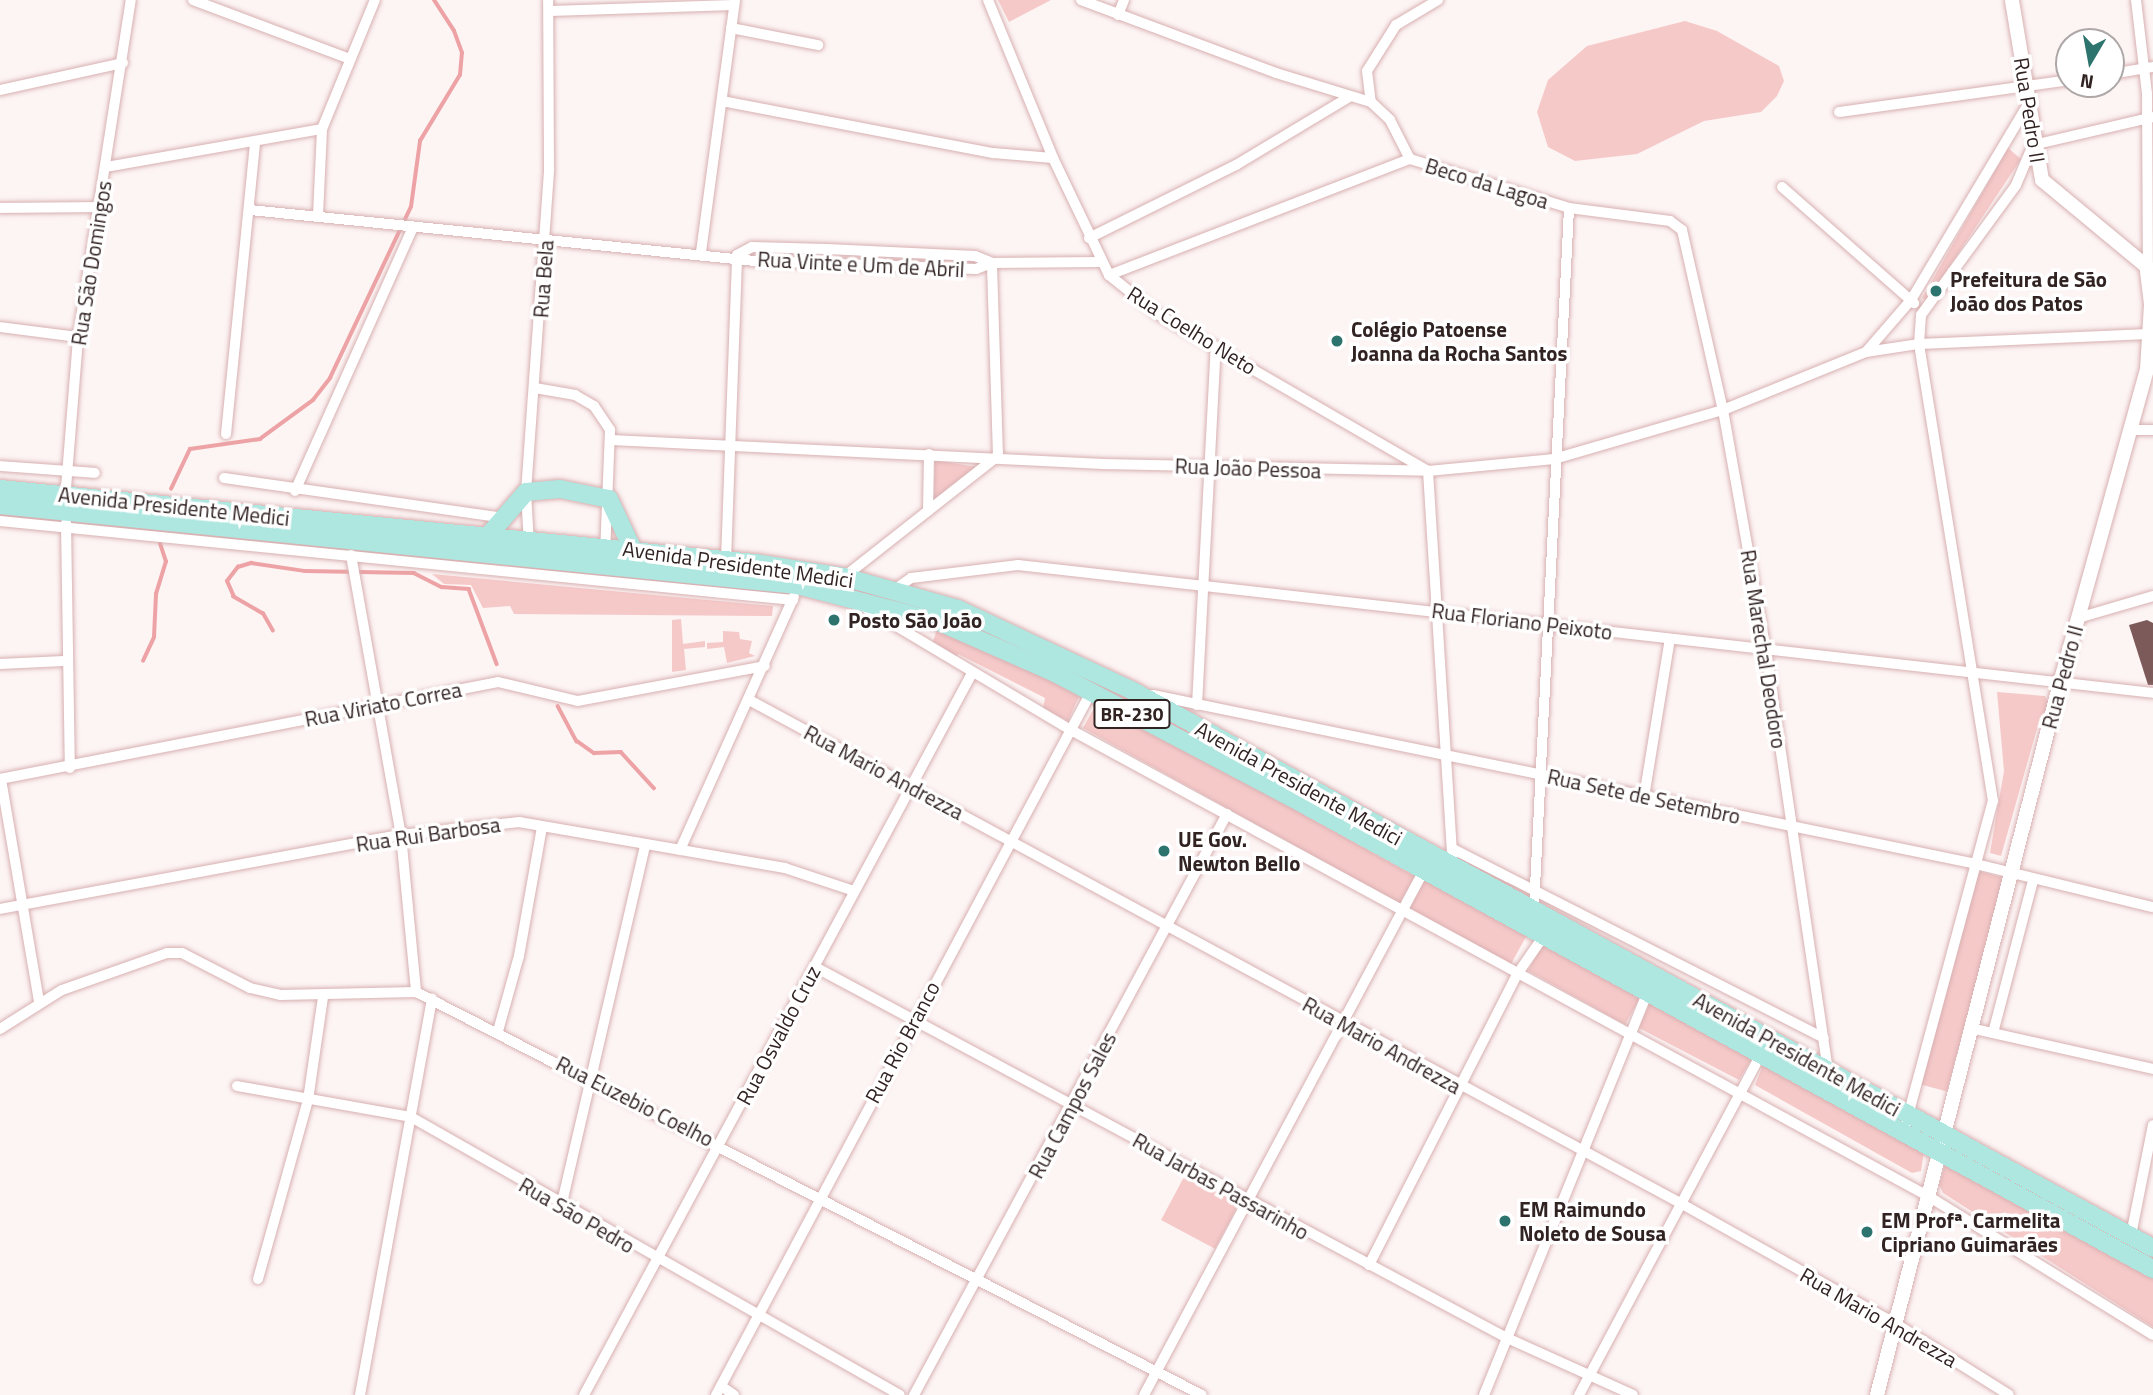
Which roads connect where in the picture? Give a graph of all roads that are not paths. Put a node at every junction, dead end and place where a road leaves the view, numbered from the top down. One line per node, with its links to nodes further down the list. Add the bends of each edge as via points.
1 (131, 0): 17 (street, Rua São Domingos)
2 (193, 0): 16 (street)
3 (375, 0): 16 (street)
4 (988, 0): 32 (street, Rua Coelho Neto)
5 (1081, 0): 13 (street)
6 (1124, 0): 13 (street)
7 (1438, 0): 25 (street, via 1396,25 1381,43 1367,71)
8 (2012, 0): 21 (street, Rua Pedro II)
9 (2136, 0): 18 (street)
10 (735, 2): 11 (street); 14 (street)
11 (608, 4): 12 (street)
12 (549, 5): 45 (street, Rua Bela)
13 (1118, 15): 23 (street)
14 (731, 28): 15 (street); 24 (street)
15 (818, 45)
16 (350, 59): 29 (street)
17 (123, 63): 22 (street); 34 (street, Rua São Domingos)
18 (2149, 68): 19 (street); 28 (street)
19 (2125, 72)
20 (2055, 82): 21 (street)
21 (2026, 87): 26 (street, Rua Pedro II); 27 (street)
22 (0, 90)
23 (1349, 97): 25 (street); 43 (street, via 1236,165)
24 (722, 101): 32 (street, via 993,153); 46 (street)
25 (1371, 102): 33 (street, Beco da Lagoa, via 1390,120)
26 (2029, 103): 31 (street, Rua Pedro II); 52 (street, Rua João Pessoa)
27 (1839, 112)
28 (2150, 117): 31 (street); 44 (street)
29 (322, 130): 30 (street); 40 (street)
30 (255, 142): 34 (street); 39 (street)
31 (2033, 145): 50 (street, Rua Pedro II, via 2042,180 2051,192); 53 (street, via 2016,185)
32 (1053, 158): 43 (street, Rua Coelho Neto)
33 (1410, 159): 38 (street, Beco da Lagoa); 51 (street)
34 (106, 167): 36 (street, Rua São Domingos)
35 (1782, 187): 52 (street)
36 (99, 207): 37 (street); 56 (street, Rua São Domingos)
37 (0, 208)
38 (1569, 208): 42 (street, Beco da Lagoa, via 1670,221); 69 (street)
39 (250, 210): 40 (street, Rua Vinte e Um de Abril); 64 (street)
40 (318, 215): 41 (street, Rua Vinte e Um de Abril)
41 (410, 229): 45 (street, Rua Vinte e Um de Abril); 77 (street)
42 (1682, 230): 61 (street, Rua Marechal Deodoro)
43 (1089, 239): 48 (street, Rua Coelho Neto)
44 (2149, 242): 50 (street)
45 (546, 243): 46 (street, Rua Vinte e Um de Abril); 60 (street, Rua Bela)
46 (701, 251): 47 (street, Rua Vinte e Um de Abril)
47 (737, 255): 49 (street, Rua Vinte e Um de Abril, via 752,247 828,249 975,256); 66 (street)
48 (1100, 262): 49 (street, Rua Vinte e Um de Abril); 51 (street, Rua Coelho Neto)
49 (992, 263): 68 (street)
50 (2149, 272): 55 (street, Rua Pedro II)
51 (1110, 275): 58 (street, Rua Coelho Neto, via 1159,315)
52 (1912, 300): 53 (street); 59 (street, Rua João Pessoa)
53 (1921, 315): 57 (street)
54 (0, 327): 56 (street)
55 (2149, 334): 57 (street, Rua João Pessoa); 62 (street, Rua Pedro II)
56 (78, 337): 73 (street, Rua São Domingos)
57 (1919, 344): 59 (street, Rua João Pessoa); 108 (street)
58 (1216, 347): 71 (street); 72 (street, Rua Coelho Neto)
59 (1866, 352): 61 (street, Rua João Pessoa)
60 (535, 388): 65 (street, via 575,395 594,406); 78 (street, Rua Bela)
61 (1723, 410): 69 (street, Rua João Pessoa); 102 (street, Rua Marechal Deodoro)
62 (2134, 430): 63 (street); 99 (street, Rua Pedro II)
63 (2153, 430)
64 (226, 434)
65 (611, 440): 66 (street, Rua João Pessoa); 79 (street)
66 (731, 446): 67 (street, Rua João Pessoa); 90 (street)
67 (929, 454): 68 (street, Rua João Pessoa); 82 (street)
68 (998, 456): 71 (street, Rua João Pessoa); 82 (street)
69 (1554, 459): 72 (street, Rua João Pessoa); 100 (street)
70 (0, 466): 73 (street)
71 (1206, 466): 72 (street, Rua João Pessoa); 93 (street)
72 (1428, 471): 98 (street)
73 (63, 472): 74 (street); 81 (street, Rua São Domingos)
74 (95, 473)
75 (224, 478): 77 (street, Avenida Presidente Medici)
76 (0, 489): 81 (main road, Avenida Presidente Medici / BR-230)
77 (295, 491): 83 (street, Avenida Presidente Medici)
78 (526, 492): 79 (main road, via 560,489); 83 (main road); 87 (street, Rua Bela)
79 (608, 499): 86 (street); 88 (main road)
80 (0, 505): 81 (main road, Avenida Presidente Medici / BR-230)
81 (66, 511): 84 (street); 85 (main road, Avenida Presidente Medici / BR-230); 87 (main road, Avenida Presidente Medici / BR-230); 89 (street); 104 (street, Rua São Domingos)
82 (928, 511): 92 (street)
83 (507, 518): 85 (main road)
84 (0, 522)
85 (488, 536): 87 (main road, Avenida Presidente Medici / BR-230)
86 (606, 547): 87 (main road, Avenida Presidente Medici / BR-230); 88 (main road, Avenida Presidente Medici / BR-230); 91 (street)
87 (529, 548): 91 (main road, Avenida Presidente Medici / BR-230)
88 (633, 550): 90 (main road, Avenida Presidente Medici / BR-230)
89 (351, 555): 94 (street); 115 (street)
90 (726, 560): 94 (main road, Avenida Presidente Medici / BR-230)
91 (605, 565): 94 (main road, Avenida Presidente Medici / BR-230)
92 (844, 576): 94 (main road, Avenida Presidente Medici / BR-230); 95 (main road); 97 (main road, Avenida Presidente Medici / BR-230)
93 (1203, 584): 97 (street, Rua Floriano Peixoto, via 1018,565 911,578); 98 (street, Rua Floriano Peixoto); 116 (street)
94 (796, 585): 95 (main road, Avenida Presidente Medici / BR-230); 106 (street)
95 (848, 595): 97 (main road, Avenida Presidente Medici / BR-230); 109 (street, Avenida Presidente Medici)
96 (2153, 596): 99 (street)
97 (891, 597): 103 (main road, Avenida Presidente Medici / BR-230, via 958,609); 107 (main road, Avenida Presidente Medici / BR-230)
98 (1440, 612): 100 (street, Rua Floriano Peixoto); 118 (street)
99 (2078, 618): 110 (street, Rua Pedro II)
100 (1550, 624): 101 (street, Rua Floriano Peixoto); 120 (street)
101 (1670, 639): 102 (street, Rua Floriano Peixoto); 123 (street)
102 (1766, 652): 108 (street, Rua Floriano Peixoto); 126 (street, Rua Marechal Deodoro)
103 (1063, 654): 107 (main road); 112 (main road, Avenida Presidente Medici / BR-230)
104 (64, 661): 105 (street); 119 (street, Rua São Domingos)
105 (0, 664)
106 (765, 666): 114 (street); 115 (street, Rua Viriato Correa, via 578,701 498,682)
107 (1053, 672): 111 (main road, Avenida Presidente Medici / BR-230)
108 (1974, 673): 110 (street, Rua Floriano Peixoto); 132 (street, via 1993,800)
109 (971, 675): 117 (street, Avenida Presidente Medici); 122 (street, Rua Osvaldo Cruz)
110 (2060, 683): 113 (street, Rua Floriano Peixoto); 134 (street, Rua Pedro II)
111 (1091, 691): 117 (street, Rua Rio Branco); 133 (main road, Avenida Presidente Medici / BR-230)
112 (1133, 691): 116 (street, Rua Sete de Setembro); 131 (main road, Avenida Presidente Medici / BR-230)
113 (2153, 693)
114 (751, 701): 122 (street, Rua Mario Andrezza); 130 (street)
115 (379, 704): 119 (street, Rua Viriato Correa); 127 (street)
116 (1197, 705): 118 (street, Rua Sete de Setembro)
117 (1071, 730): 124 (street, Avenida Presidente Medici); 128 (street, Rua Rio Branco)
118 (1450, 757): 120 (street, Rua Sete de Setembro); 131 (street)
119 (70, 768): 121 (street, Rua Viriato Correa)
120 (1540, 774): 123 (street, Rua Sete de Setembro); 137 (street)
121 (0, 779): 138 (street)
122 (912, 786): 128 (street, Rua Mario Andrezza); 136 (street, Rua Osvaldo Cruz)
123 (1644, 797): 126 (street, Rua Sete de Setembro)
124 (1227, 814): 141 (street, Avenida Presidente Medici); 142 (street, Rua Campos Sales)
125 (542, 827): 127 (street, Rua Rui Barbosa, via 519,822); 129 (street, Rua Rui Barbosa); 157 (street, via 519,956)
126 (1792, 828): 132 (street, Rua Sete de Setembro); 160 (street, Rua Marechal Deodoro)
127 (401, 835): 138 (street, Rua Rui Barbosa); 148 (street)
128 (1011, 842): 142 (street, Rua Mario Andrezza); 153 (street, Rua Rio Branco)
129 (645, 845): 130 (street, Rua Rui Barbosa); 164 (street)
130 (680, 850): 136 (street, Rua Rui Barbosa, via 785,868)
131 (1453, 857): 137 (main road, Avenida Presidente Medici / BR-230)
132 (1976, 864): 134 (street, Rua Sete de Setembro); 170 (street)
133 (1423, 872): 141 (street); 144 (main road, Avenida Presidente Medici / BR-230)
134 (2011, 873): 135 (street, Rua Sete de Setembro); 155 (street, Rua Pedro II)
135 (2033, 880): 139 (street, Rua Sete de Setembro); 158 (street)
136 (854, 891): 146 (street, Rua Osvaldo Cruz)
137 (1534, 898): 143 (main road, Avenida Presidente Medici / BR-230); 160 (street)
138 (23, 905): 140 (street, Rua Rui Barbosa); 152 (street)
139 (2153, 907)
140 (0, 909)
141 (1402, 912): 147 (street, Avenida Presidente Medici); 154 (street)
142 (1167, 926): 154 (street, Rua Mario Andrezza); 169 (street, Rua Campos Sales)
143 (1584, 936): 145 (main road); 163 (main road, Avenida Presidente Medici / BR-230)
144 (1543, 937): 145 (main road, Avenida Presidente Medici / BR-230); 147 (street)
145 (1574, 953): 149 (main road, Avenida Presidente Medici / BR-230)
146 (815, 967): 153 (street, Rua Jarbas Passarinho); 175 (street, Rua Osvaldo Cruz)
147 (1518, 973): 159 (street, Avenida Presidente Medici); 166 (street)
148 (416, 992): 150 (street, Rua Euzebio Coelho); 151 (street, Rua Euzebio Coelho)
149 (1647, 993): 159 (street); 161 (main road, Avenida Presidente Medici / BR-230)
150 (323, 997): 152 (street, Rua Euzebio Coelho, via 250,988 182,953 167,953); 168 (street)
151 (432, 998): 157 (street, Rua Euzebio Coelho); 171 (street)
152 (39, 1001): 156 (street, Rua Euzebio Coelho)
153 (913, 1021): 169 (street, Rua Jarbas Passarinho); 179 (street, Rua Rio Branco)
154 (1341, 1023): 166 (street, Rua Mario Andrezza); 180 (street)
155 (1970, 1028): 158 (street); 174 (street, Rua Pedro II)
156 (0, 1029)
157 (498, 1031): 164 (street, Rua Euzebio Coelho)
158 (1993, 1033): 162 (street)
159 (1631, 1034): 167 (street, Avenida Presidente Medici); 176 (street)
160 (1824, 1038): 163 (street, Rua Marechal Deodoro)
161 (1760, 1056): 167 (street); 173 (main road, Avenida Presidente Medici / BR-230)
162 (2153, 1069)
163 (1828, 1071): 170 (main road, Avenida Presidente Medici / BR-230)
164 (590, 1080): 175 (street, Rua Euzebio Coelho); 182 (street)
165 (237, 1086): 168 (street, Rua São Pedro)
166 (1458, 1087): 176 (street, Rua Mario Andrezza); 186 (street)
167 (1742, 1092): 178 (street, Avenida Presidente Medici); 181 (street)
168 (308, 1100): 171 (street, Rua São Pedro); 188 (street)
169 (1072, 1104): 180 (street, Rua Jarbas Passarinho); 189 (street, Rua Campos Sales)
170 (1907, 1115): 173 (street); 174 (main road, Avenida Presidente Medici / BR-230)
171 (411, 1117): 182 (street, Rua São Pedro); 197 (street)
172 (2153, 1125): 183 (street)
173 (1903, 1134): 177 (main road, Avenida Presidente Medici / BR-230)
174 (1943, 1136): 177 (street, Rua Pedro II); 183 (main road, Avenida Presidente Medici / BR-230)
175 (720, 1144): 179 (street, Rua Euzebio Coelho); 185 (street, Rua Osvaldo Cruz)
176 (1580, 1153): 181 (street, Rua Mario Andrezza); 193 (street)
177 (1938, 1154): 178 (street, Rua Pedro II); 187 (main road, Avenida Presidente Medici / BR-230)
178 (1928, 1196): 191 (street, Rua Pedro II); 192 (street, Avenida Presidente Medici)
179 (819, 1199): 189 (street, Rua Euzebio Coelho); 190 (street, Rua Rio Branco)
180 (1245, 1200): 186 (street, Rua Jarbas Passarinho); 194 (street)
181 (1682, 1204): 191 (street, Rua Mario Andrezza); 195 (street)
182 (561, 1207): 185 (street, Rua São Pedro)
183 (2132, 1236): 184 (main road, Avenida Presidente Medici / BR-230)
184 (2153, 1248)
185 (658, 1261): 190 (street, Rua São Pedro); 198 (street, Rua Osvaldo Cruz)
186 (1368, 1265): 193 (street, Rua Jarbas Passarinho)
187 (2153, 1269)
188 (258, 1279)
189 (978, 1281): 194 (street, Rua Euzebio Coelho); 201 (street, Rua Campos Sales)
190 (759, 1314): 196 (street, Rua Rio Branco); 200 (street, Rua São Pedro)
191 (1896, 1324): 207 (street, Rua Pedro II); 208 (street, Rua Mario Andrezza)
192 (2153, 1335)
193 (1507, 1338): 195 (street, Rua Jarbas Passarinho); 204 (street)
194 (1156, 1372): 202 (street); 203 (street, Rua Euzebio Coelho)
195 (1588, 1376): 205 (street); 206 (street, Rua Jarbas Passarinho)
196 (719, 1390): 199 (street)
197 (360, 1395)
198 (584, 1395)
199 (734, 1395)
200 (900, 1395)
201 (914, 1395)
202 (1144, 1395)
203 (1202, 1395)
204 (1484, 1395)
205 (1579, 1395)
206 (1633, 1395)
207 (1877, 1395)
208 (2009, 1395)

